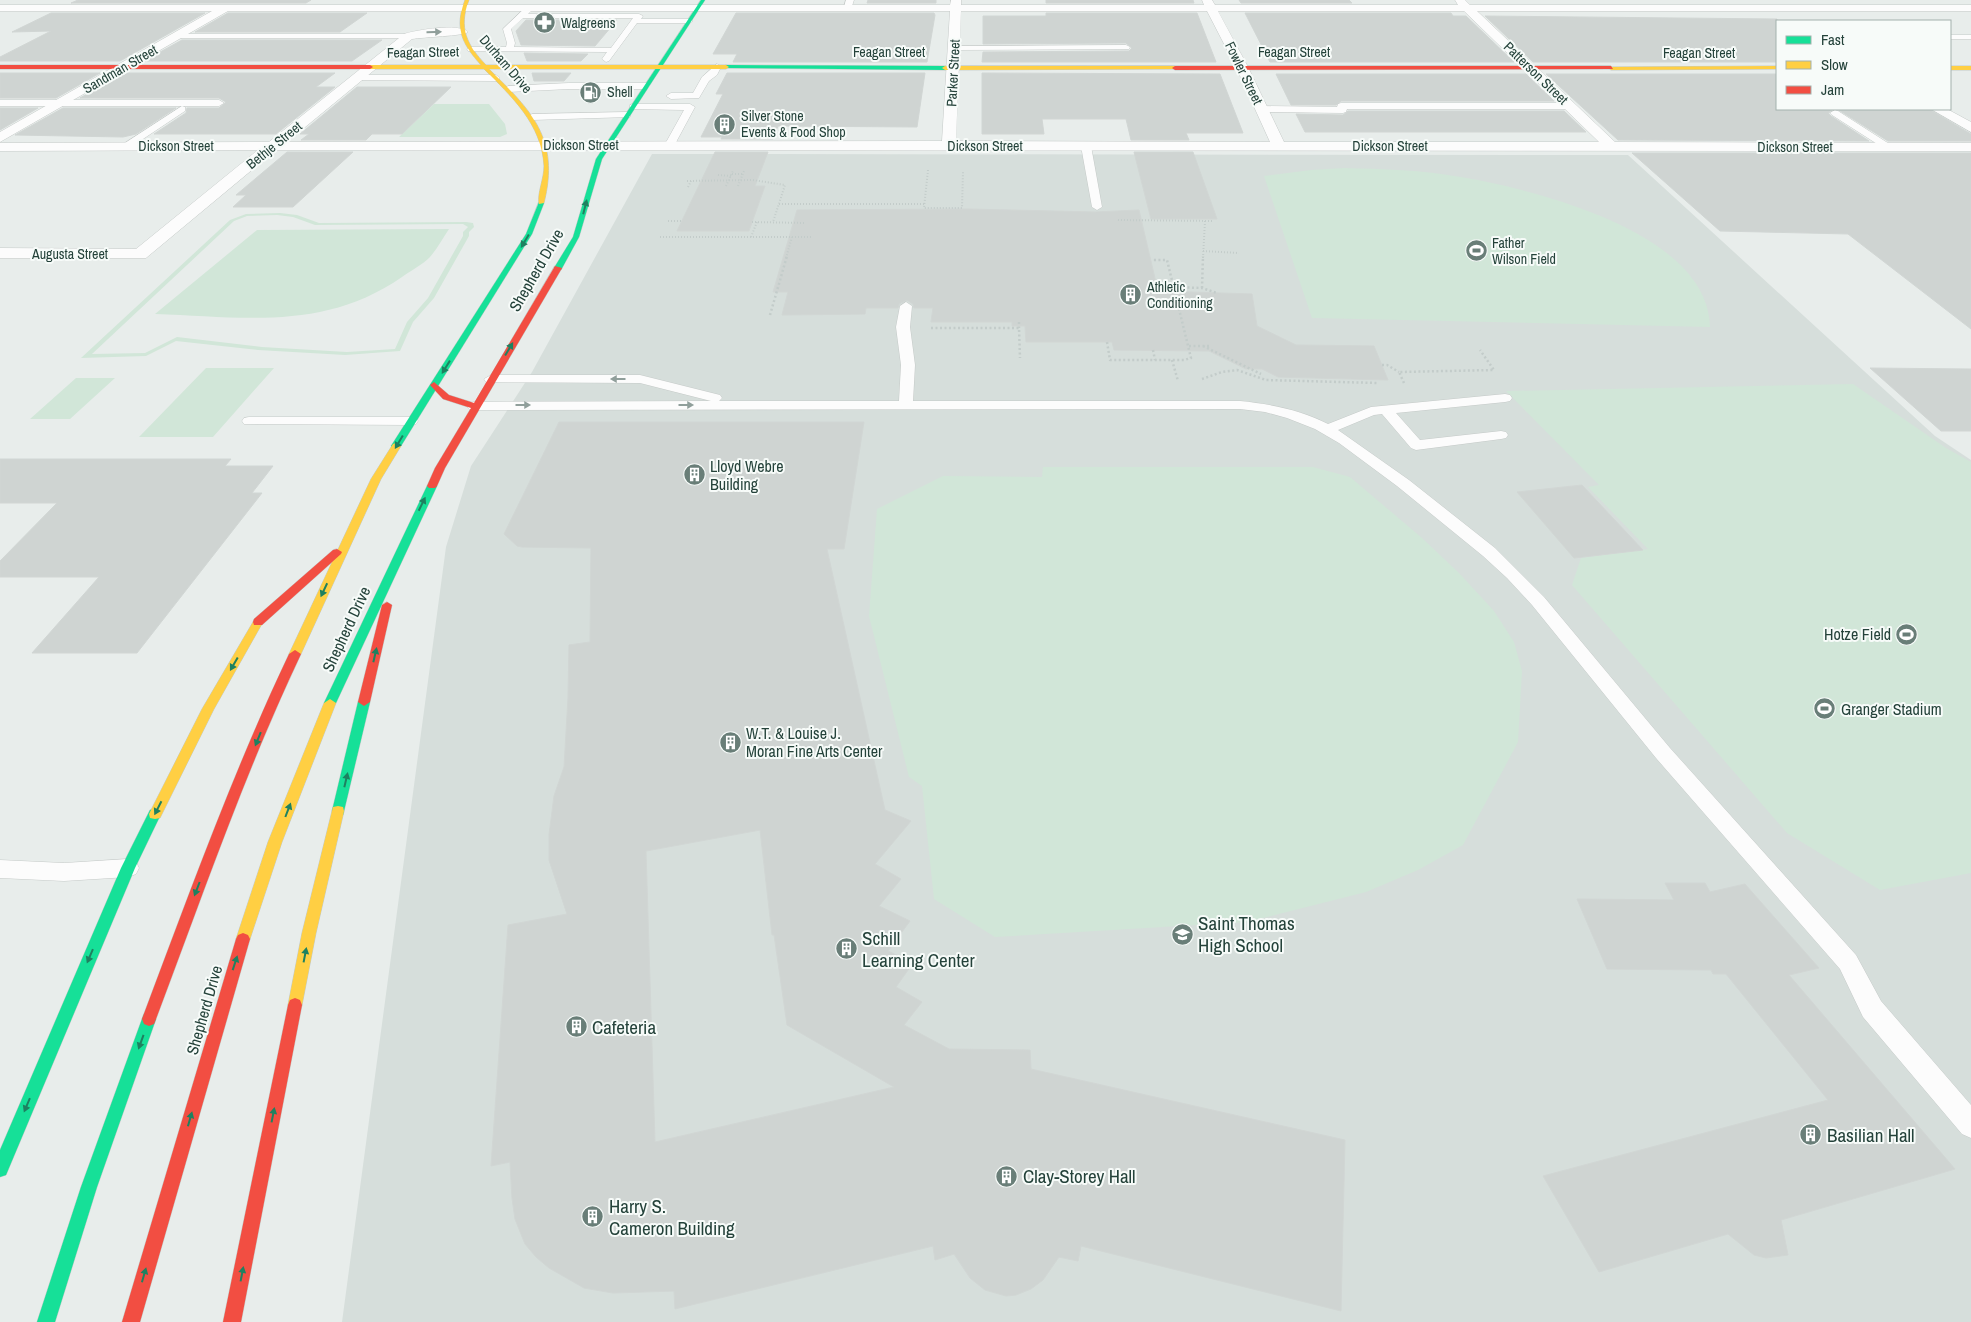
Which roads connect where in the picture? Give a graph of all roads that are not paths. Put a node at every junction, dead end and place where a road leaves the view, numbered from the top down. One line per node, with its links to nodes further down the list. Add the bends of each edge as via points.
1 (24, 0): 15 (street)
2 (240, 0): 12 (street, Sandman Street)
3 (1749, 0): 13 (street)
4 (956, 3): 7 (street); 8 (street); 26 (street, Parker Street)
5 (465, 4): 10 (street); 11 (street); 20 (main road, Durham Drive)
6 (700, 4): 7 (street); 11 (street); 19 (main road, Shepherd Drive)
7 (849, 4)
8 (1208, 4): 9 (street); 37 (street, Fowler Street)
9 (1463, 4): 13 (street); 39 (street, Patterson Street)
10 (439, 7): 12 (street); 22 (street, Bethje Street, via 407,33)
11 (531, 7): 16 (lane)
12 (227, 8): 15 (street); 21 (street, Sandman Street)
13 (1763, 8): 14 (street); 18 (street)
14 (1971, 8)
15 (2, 9)
16 (522, 16): 17 (lane); 28 (lane, via 507,29 511,43)
17 (637, 19): 19 (lane); 29 (lane)
18 (1784, 20)
19 (689, 21): 32 (main road, Shepherd Drive)
20 (462, 32): 22 (street, one-way to 20); 27 (main road, Durham Drive)
21 (178, 36): 22 (lane); 34 (street, Sandman Street)
22 (408, 36): 38 (street, Bethje Street)
23 (1951, 36): 24 (lane)
24 (1971, 37)
25 (1126, 47): 26 (lane)
26 (954, 48): 36 (street, Parker Street)
27 (470, 49): 28 (lane); 30 (main road, Durham Drive)
28 (509, 49): 29 (lane)
29 (612, 50): 31 (lane)
30 (484, 66): 31 (main road, Feagan Street); 38 (main road, Feagan Street); 44 (main road, Durham Drive)
31 (600, 66): 32 (main road, Feagan Street)
32 (660, 66): 35 (main road, Feagan Street); 46 (main road, Shepherd Drive)
33 (0, 67): 34 (main road, Feagan Street)
34 (123, 67): 38 (main road, Feagan Street); 49 (street, Sandman Street)
35 (717, 67): 36 (main road, Feagan Street); 46 (lane, via 705,79 696,96 660,96)
36 (953, 67): 37 (main road, Feagan Street); 64 (street, Parker Street)
37 (1242, 67): 39 (main road, Feagan Street); 53 (street, Fowler Street)
38 (370, 68): 43 (street, Bethje Street)
39 (1531, 68): 40 (main road, Feagan Street); 51 (street, Patterson Street)
40 (1776, 68)
41 (1951, 68): 42 (main road)
42 (1971, 68)
43 (358, 78): 44 (lane); 62 (street, Bethje Street)
44 (496, 78): 45 (main road, Durham Drive)
45 (508, 89): 47 (lane); 57 (main road, Durham Drive)
46 (643, 91): 47 (lane, via 618,90); 55 (main road, Shepherd Drive)
47 (569, 100): 55 (lane, via 601,111); 57 (lane)
48 (0, 103): 49 (lane)
49 (61, 103): 50 (lane); 59 (street, Sandman Street)
50 (219, 103)
51 (1569, 106): 53 (lane, via 1341,106 1343,110); 69 (street, Patterson Street)
52 (182, 109): 68 (lane)
53 (1262, 110): 66 (street, Fowler Street)
54 (1940, 110): 58 (street)
55 (630, 111): 61 (main road, Shepherd Drive); 63 (lane, via 690,107)
56 (1835, 113): 70 (lane)
57 (532, 117): 60 (main road, Durham Drive)
58 (1971, 128)
59 (0, 138)
60 (543, 145): 61 (street, Dickson Street); 62 (street, Dickson Street); 79 (main road, Shepherd Drive, one-way to 79, via 548,161 544,194 529,234)
61 (607, 145): 63 (street, Dickson Street); 76 (main road, Shepherd Drive, one-way to 61, via 576,236 593,174)
62 (272, 146): 68 (street, Dickson Street); 74 (street, Bethje Street)
63 (669, 146): 64 (street, Dickson Street)
64 (949, 146): 65 (street, Dickson Street)
65 (1086, 146): 66 (street, Dickson Street); 72 (lane)
66 (1279, 146): 69 (street, Dickson Street)
67 (0, 147): 68 (street, Dickson Street)
68 (124, 147)
69 (1612, 147): 70 (street, Dickson Street)
70 (1889, 147): 71 (street, Dickson Street)
71 (1971, 147)
72 (1097, 207)
73 (0, 253): 74 (street, Augusta Street)
74 (140, 254)
75 (906, 306): 83 (lane, via 903,328 908,365)
76 (491, 378): 77 (lane); 84 (main road, Shepherd Drive)
77 (572, 378): 78 (lane, one-way to 77); 85 (lane)
78 (640, 379): 81 (lane, via 645,386); 82 (lane)
79 (434, 386): 84 (main road, via 446,397); 88 (main road, Shepherd Drive)
80 (1505, 398): 86 (lane)
81 (636, 405): 82 (lane, one-way to 82); 85 (lane)
82 (740, 405): 83 (lane)
83 (906, 405): 89 (lane, via 1240,405 1279,411)
84 (474, 406): 85 (lane, one-way to 85); 92 (main road, Shepherd Drive, one-way to 84)
85 (559, 406)
86 (1386, 410): 89 (lane, via 1371,411); 90 (lane, via 1416,445)
87 (249, 421): 88 (lane)
88 (411, 421): 91 (main road, Shepherd Drive, one-way to 91, via 376,479)
89 (1327, 430): 95 (lane, via 1403,483 1513,574 1662,753 1848,962 1872,1009)
90 (1501, 435)
91 (344, 546): 93 (main road, one-way to 93, via 258,622 208,709); 97 (main road, Shepherd Drive, one-way to 97, via 276,694 199,884 92,1178)
92 (401, 548): 98 (main road, Shepherd Drive, one-way to 92, via 233,970 275,842 335,691); 99 (main road, one-way to 92, via 309,933)
93 (128, 868): 94 (lane, via 81,873); 96 (main road, one-way to 96)
94 (0, 869)
95 (1971, 1125)
96 (0, 1169)
97 (46, 1322)
98 (131, 1322)
99 (232, 1322)

